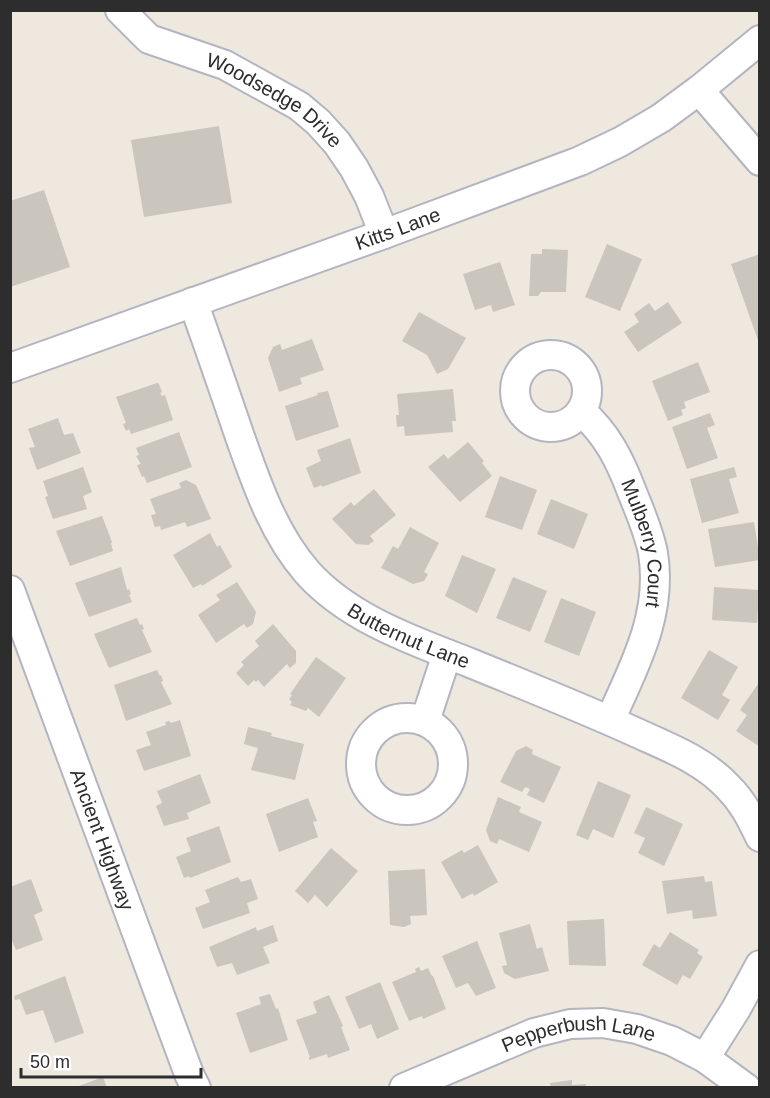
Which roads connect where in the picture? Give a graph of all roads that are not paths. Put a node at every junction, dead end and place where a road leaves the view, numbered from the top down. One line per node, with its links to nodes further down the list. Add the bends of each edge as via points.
1 (120, 10): 5 (street, Woodsedge Drive, via 149,39 225,65 298,106 318,122 354,168)
2 (759, 40): 3 (street, Kitts Lane)
3 (699, 90): 4 (street); 5 (street, Kitts Lane, via 620,142 529,181)
4 (759, 162)
5 (384, 234): 6 (street, Kitts Lane)
6 (193, 302): 7 (street, Kitts Lane); 10 (street, Butternut Lane, via 251,466 286,545 332,597 367,618)
7 (10, 368)
8 (581, 411): 11 (street, Mulberry Court, via 608,440 620,460 653,554 654,603 649,626)
9 (10, 590): 16 (street, Ancient Highway)
10 (447, 654): 11 (street, Butternut Lane); 12 (street)
11 (610, 720): 13 (street, Butternut Lane, via 706,768 747,809)
12 (425, 721)
13 (759, 837)
14 (759, 965): 15 (street)
15 (705, 1058): 17 (street, Pepperbush Lane, via 637,1029 603,1023 570,1024 534,1033); 18 (street, Pepperbush Lane)
16 (196, 1088)
17 (404, 1088)
18 (746, 1088)

